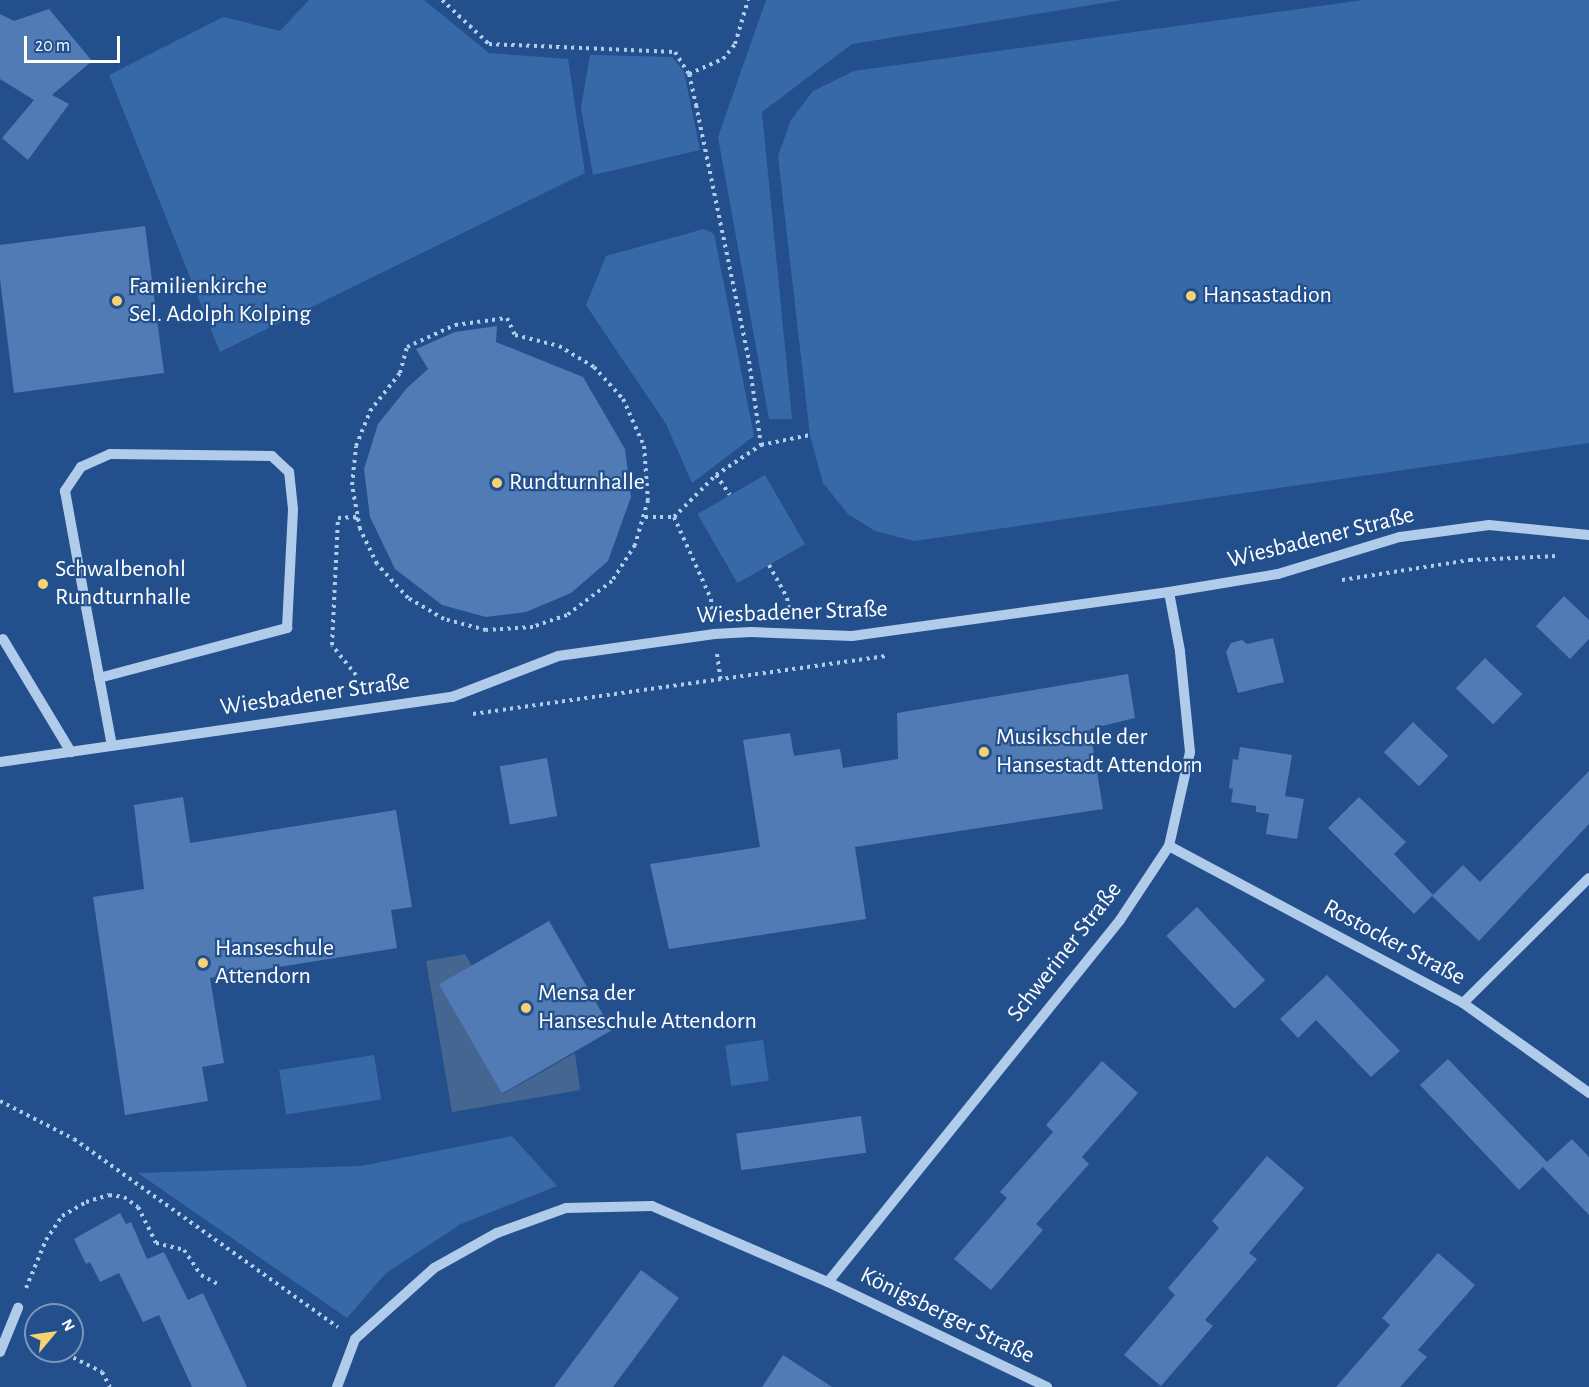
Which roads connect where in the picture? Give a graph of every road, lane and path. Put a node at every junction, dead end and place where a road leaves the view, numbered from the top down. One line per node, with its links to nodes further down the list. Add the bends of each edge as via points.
1 (442, 0): 3 (path, via 489,44 675,52)
2 (748, 0): 3 (path, via 735,45 723,59)
3 (689, 75): 5 (path, via 749,361)
4 (810, 435): 5 (path)
5 (761, 445): 6 (path)
6 (716, 476): 7 (path); 9 (path)
7 (730, 495)
8 (645, 517): 9 (path); 10 (path, via 635,545 612,581 567,615 533,627 486,630 444,619 408,598 377,564); 10 (path, via 644,446 623,399 594,367 559,346 514,335 507,318 455,325 407,347 400,373 370,411 356,446 352,485)
9 (674, 517): 16 (path, via 711,599)
10 (360, 529): 20 (path, via 356,517 338,518 332,645)
11 (1589, 535): 15 (street, Wiesbadener Straße, via 1489,525 1400,537 1278,574)
12 (1565, 555): 14 (path, via 1470,560)
13 (769, 565): 17 (path, via 787,598)
14 (1337, 580)
15 (1169, 592): 17 (street, Wiesbadener Straße, via 852,636); 26 (street, Schweriner Straße, via 1180,651 1190,752)
16 (714, 634): 17 (street, Wiesbadener Straße); 23 (street, Wiesbadener Straße, via 558,656 452,697)
17 (795, 635)
18 (3, 639): 24 (street)
19 (893, 655): 22 (path)
20 (356, 675)
21 (99, 678): 21 (street, via 287,628 292,500 289,472 272,456 111,454 81,467 65,491); 23 (street)
22 (467, 715)
23 (112, 746): 24 (street, Wiesbadener Straße)
24 (71, 752): 25 (street, Wiesbadener Straße)
25 (0, 762)
26 (1170, 846): 28 (street, Rostocker Straße); 31 (street, Schweriner Straße, via 1120,920)
27 (1589, 878): 28 (street)
28 (1463, 1003): 29 (street, Rostocker Straße)
29 (1589, 1093)
30 (0, 1101): 34 (path, via 74,1138)
31 (828, 1282): 34 (street, Königsberger Straße, via 652,1206 566,1208 497,1233 434,1268); 39 (street, Königsberger Straße)
32 (218, 1284): 33 (path, via 201,1275 184,1250 156,1243 138,1207 124,1197 109,1195 62,1216 46,1240)
33 (18, 1308): 35 (street)
34 (355, 1339): 38 (street)
35 (0, 1352)
36 (84, 1363): 37 (path, via 102,1372)
37 (110, 1387)
38 (337, 1387)
39 (1047, 1387)

